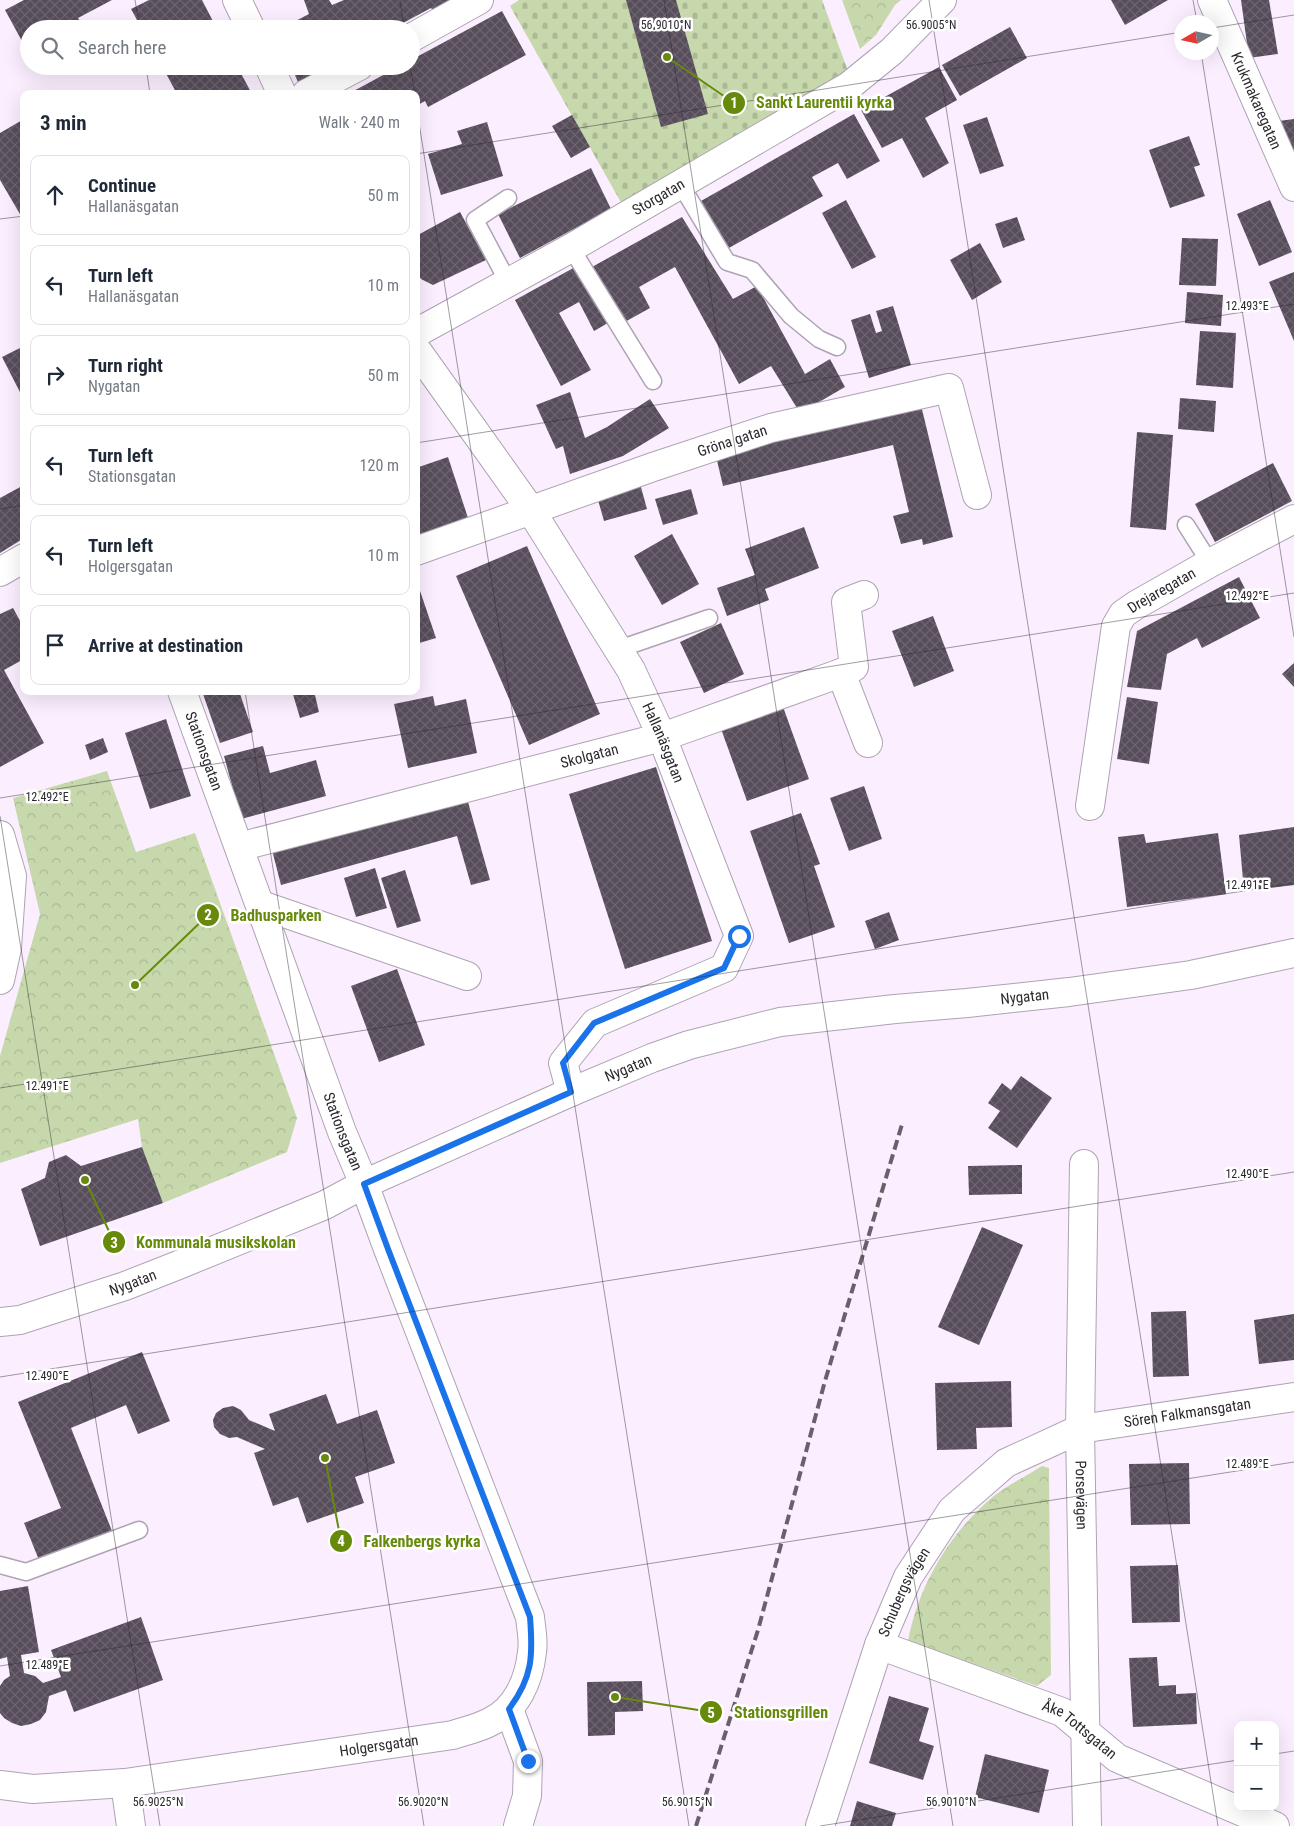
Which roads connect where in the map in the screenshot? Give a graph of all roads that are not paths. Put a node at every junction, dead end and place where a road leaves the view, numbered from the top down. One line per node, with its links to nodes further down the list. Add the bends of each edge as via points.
1 (237, 0): 5 (street)
2 (479, 0): 6 (street)
3 (942, 0): 12 (street, Storgatan, via 892,51 849,86)
4 (1212, 0): 11 (street, Krukmakaregatan)
5 (247, 20)
6 (420, 33)
7 (273, 75): 9 (street)
8 (342, 75): 10 (street)
9 (280, 90)
10 (314, 90)
11 (1292, 178)
12 (681, 185): 14 (street, Storgatan); 17 (lane, via 727,262 752,270 791,316 819,339)
13 (508, 198): 15 (lane, via 475,220)
14 (571, 248): 15 (street, Storgatan); 19 (lane)
15 (508, 282): 16 (street, Storgatan)
16 (420, 331)
17 (837, 347)
18 (420, 355): 21 (street, Hallanäsgatan)
19 (653, 381)
20 (978, 495): 21 (street, Gröna gatan, via 949,388 771,428)
21 (530, 509): 24 (street, Gröna gatan); 30 (street, Hallanäsgatan)
22 (1294, 519): 26 (street, Drejaregatan)
23 (1186, 525): 26 (lane)
24 (420, 550)
25 (20, 560): 27 (street)
26 (1210, 563): 35 (street, Drejaregatan, via 1136,605 1123,614 1116,626)
27 (0, 572)
28 (864, 594): 31 (street, via 846,602 854,667)
29 (709, 618): 30 (lane)
30 (619, 649): 33 (street, Hallanäsgatan)
31 (841, 673): 33 (street, Skolgatan); 34 (street)
32 (183, 695): 37 (street, Stationsgatan)
33 (662, 737): 37 (street, Skolgatan); 43 (street, Hallanäsgatan, via 739,936 724,968 594,1023 563,1063)
34 (868, 743)
35 (1090, 806)
36 (0, 835): 38 (street, via 12,876)
37 (239, 847): 39 (street, Stationsgatan)
38 (5, 888): 42 (street, via 7,948)
39 (261, 905): 41 (street); 45 (street, Stationsgatan, via 342,1132)
40 (1294, 953): 43 (street, Nygatan, via 1191,975 1069,992 780,1022 662,1054)
41 (467, 976)
42 (0, 980)
43 (571, 1092): 45 (street, Nygatan)
44 (1084, 1164): 48 (street, Porsevägen)
45 (364, 1184): 46 (street, Nygatan, via 325,1205 125,1286 20,1320); 52 (street, Stationsgatan, via 530,1617 533,1651 526,1680)
46 (0, 1322)
47 (1294, 1397): 48 (street, Sören Falkmansgatan)
48 (1080, 1429): 51 (street, Schubergsvägen, via 1006,1463 952,1510 908,1577); 53 (street, Porsevägen)
49 (139, 1530): 50 (lane, via 26,1572)
50 (0, 1566)
51 (879, 1645): 53 (street, Åke Tottsgatan, via 1062,1712); 58 (street, Schubergsvägen)
52 (509, 1709): 54 (street, Holgersgatan, via 490,1723 453,1735); 57 (street, via 528,1761 527,1796)
53 (1086, 1733): 59 (street, Porsevägen); 60 (street, Åke Tottsgatan, via 1117,1758)
54 (125, 1783): 55 (street, Holgersgatan, via 33,1789); 56 (street)
55 (0, 1785)
56 (131, 1826)
57 (518, 1826)
58 (820, 1826)
59 (1087, 1826)
60 (1275, 1826)

